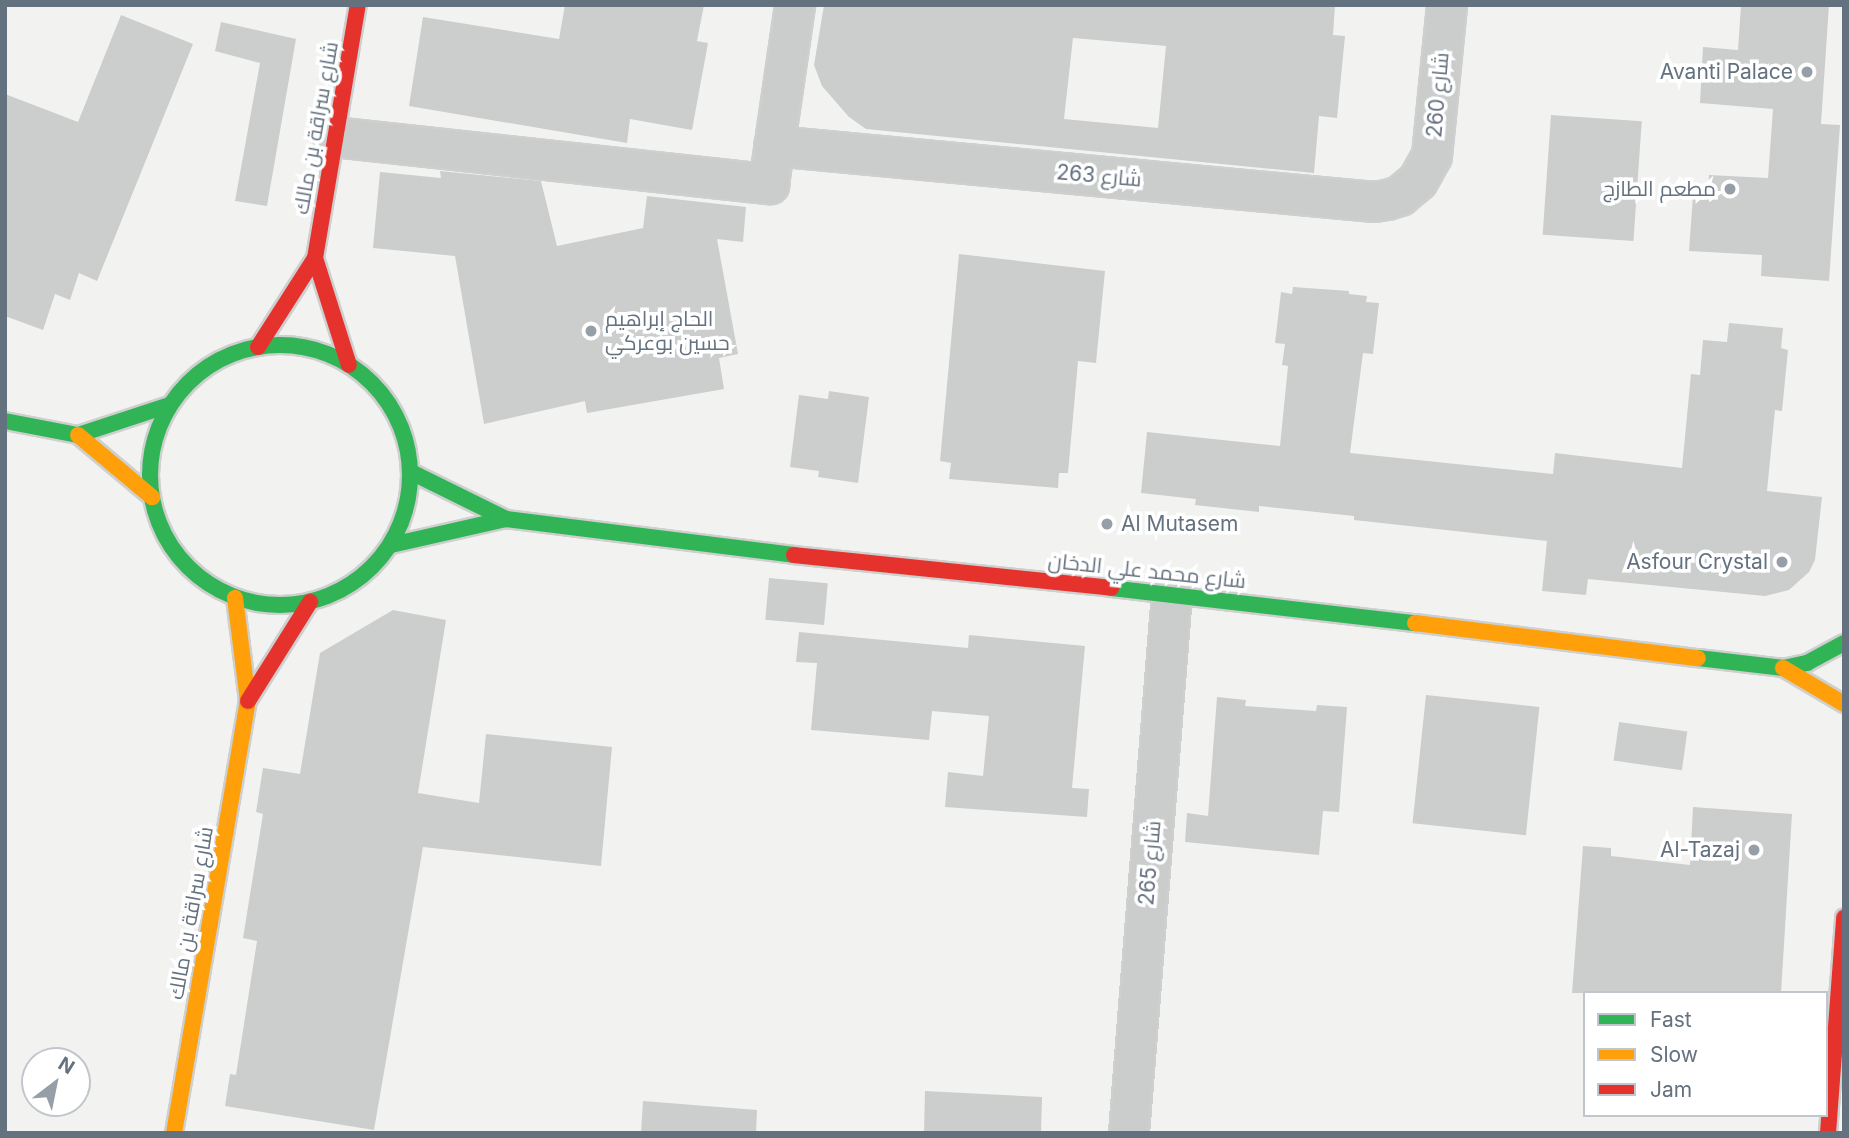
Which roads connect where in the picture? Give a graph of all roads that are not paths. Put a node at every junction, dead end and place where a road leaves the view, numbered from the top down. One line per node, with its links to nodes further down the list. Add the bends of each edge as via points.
1 (358, 5): 4 (street, شارع سراقة بن مالك)
2 (795, 5): 5 (street)
3 (1447, 5): 6 (street, شارع 260, via 1435,141)
4 (333, 137): 5 (street, via 769,184); 7 (street, شارع سراقة بن مالك)
5 (774, 146): 6 (street, شارع 263, via 1374,202 1400,196)
6 (1418, 181)
7 (315, 258): 8 (street, شارع سراقة بن مالك); 9 (street, شارع سراقة بن مالك)
8 (258, 347): 9 (street, via 300,346); 10 (street, via 226,356 204,369)
9 (349, 365): 13 (street, via 369,380 399,422)
10 (169, 405): 12 (street); 14 (street, via 151,453)
11 (5, 421): 12 (street)
12 (78, 435): 14 (street)
13 (411, 472): 15 (street, شارع محمد علي الدخان); 16 (street, via 405,510)
14 (152, 497): 18 (street, via 174,551 201,578)
15 (506, 519): 16 (street, شارع محمد علي الدخان); 17 (street, شارع محمد علي الدخان, via 744,550)
16 (391, 545): 19 (street, via 356,581)
17 (1172, 594): 21 (street, شارع محمد علي الدخان); 26 (street, شارع 265)
18 (235, 598): 19 (street, via 285,605); 22 (street, شارع سراقة بن مالك)
19 (310, 602): 22 (street, شارع سراقة بن مالك)
20 (1844, 643): 21 (street, شارع محمد علي الدخان, via 1807,663)
21 (1783, 668): 23 (street, شارع محمد علي الدخان)
22 (248, 701): 25 (street, شارع سراقة بن مالك)
23 (1844, 704)
24 (1844, 918): 27 (street)
25 (174, 1133)
26 (1129, 1133)
27 (1828, 1133)

